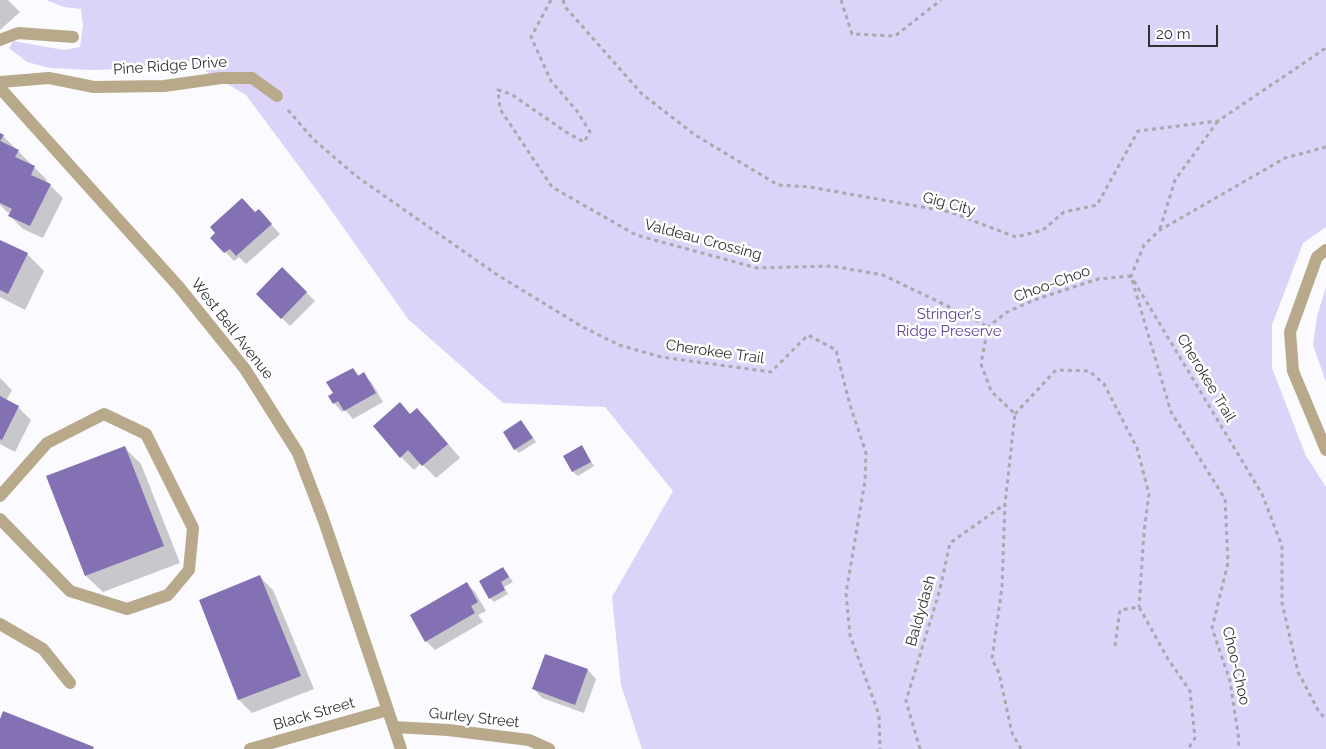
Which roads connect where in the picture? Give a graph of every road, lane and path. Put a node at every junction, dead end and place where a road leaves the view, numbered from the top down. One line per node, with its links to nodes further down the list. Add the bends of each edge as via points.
1 (551, 0): 16 (path, Valdeau Crossing, via 531,37 551,81 578,111 590,132 584,142 511,94 498,90 500,109 552,188 636,234 757,268 832,266 883,275)
2 (563, 0): 11 (path, Gig City, via 566,8 642,94 695,135 778,185 810,186 950,212 1016,237 1043,230 1064,212 1097,205 1138,131)
3 (841, 0): 4 (path, via 852,34 895,36)
4 (941, 0)
5 (73, 37): 6 (street, via 18,33)
6 (0, 40)
7 (1326, 48): 11 (path, Gig City)
8 (0, 82): 10 (street, Pine Ridge Drive, via 49,78 94,87 164,86 221,78 252,78)
9 (0, 88): 26 (street, West Bell Avenue, via 179,287 245,369 298,453)
10 (277, 96): 32 (path, Cherokee Trail, via 313,139 356,176 496,274 581,326 620,345 660,357 771,372 808,335 836,350 866,453 865,481 846,592 850,635 879,715)
11 (1218, 121): 13 (path, via 1175,180)
12 (1326, 147): 13 (path, via 1285,158)
13 (1160, 230): 15 (path, via 1144,245)
14 (1326, 250): 18 (street, via 1317,257 1290,332 1293,371)
15 (1131, 276): 16 (path, Choo-Choo, via 1098,279 1034,300 1007,312); 27 (path, Cherokee Trail, via 1262,494 1282,546 1282,603 1298,672); 36 (path, Choo-Choo, via 1171,412 1225,499 1228,563 1212,628 1230,681)
16 (988, 327): 17 (path, via 981,364 991,391)
17 (1015, 414): 20 (path); 22 (path, via 1056,370 1089,371 1104,384 1137,448 1149,494)
18 (1326, 450)
19 (0, 496): 21 (street, via 47,443 104,414 146,434 193,528 189,570 168,595 127,609 70,591)
20 (1005, 504): 33 (path, Baldydash, via 950,544 940,589 906,701); 34 (path, via 1002,587 992,659 999,672 1012,733)
21 (0, 519)
22 (1139, 607): 24 (path, via 1120,610); 35 (path, via 1190,691 1195,738)
23 (0, 624): 25 (street, via 43,649)
24 (1115, 646)
25 (70, 683)
26 (388, 710): 28 (street, West Bell Avenue); 29 (street, Black Street)
27 (1326, 720)
28 (394, 727): 30 (street, West Bell Avenue); 31 (street, Gurley Street, via 529,740)
29 (250, 749)
30 (401, 749)
31 (549, 749)
32 (880, 749)
33 (920, 749)
34 (1021, 749)
35 (1188, 749)
36 (1238, 749)

